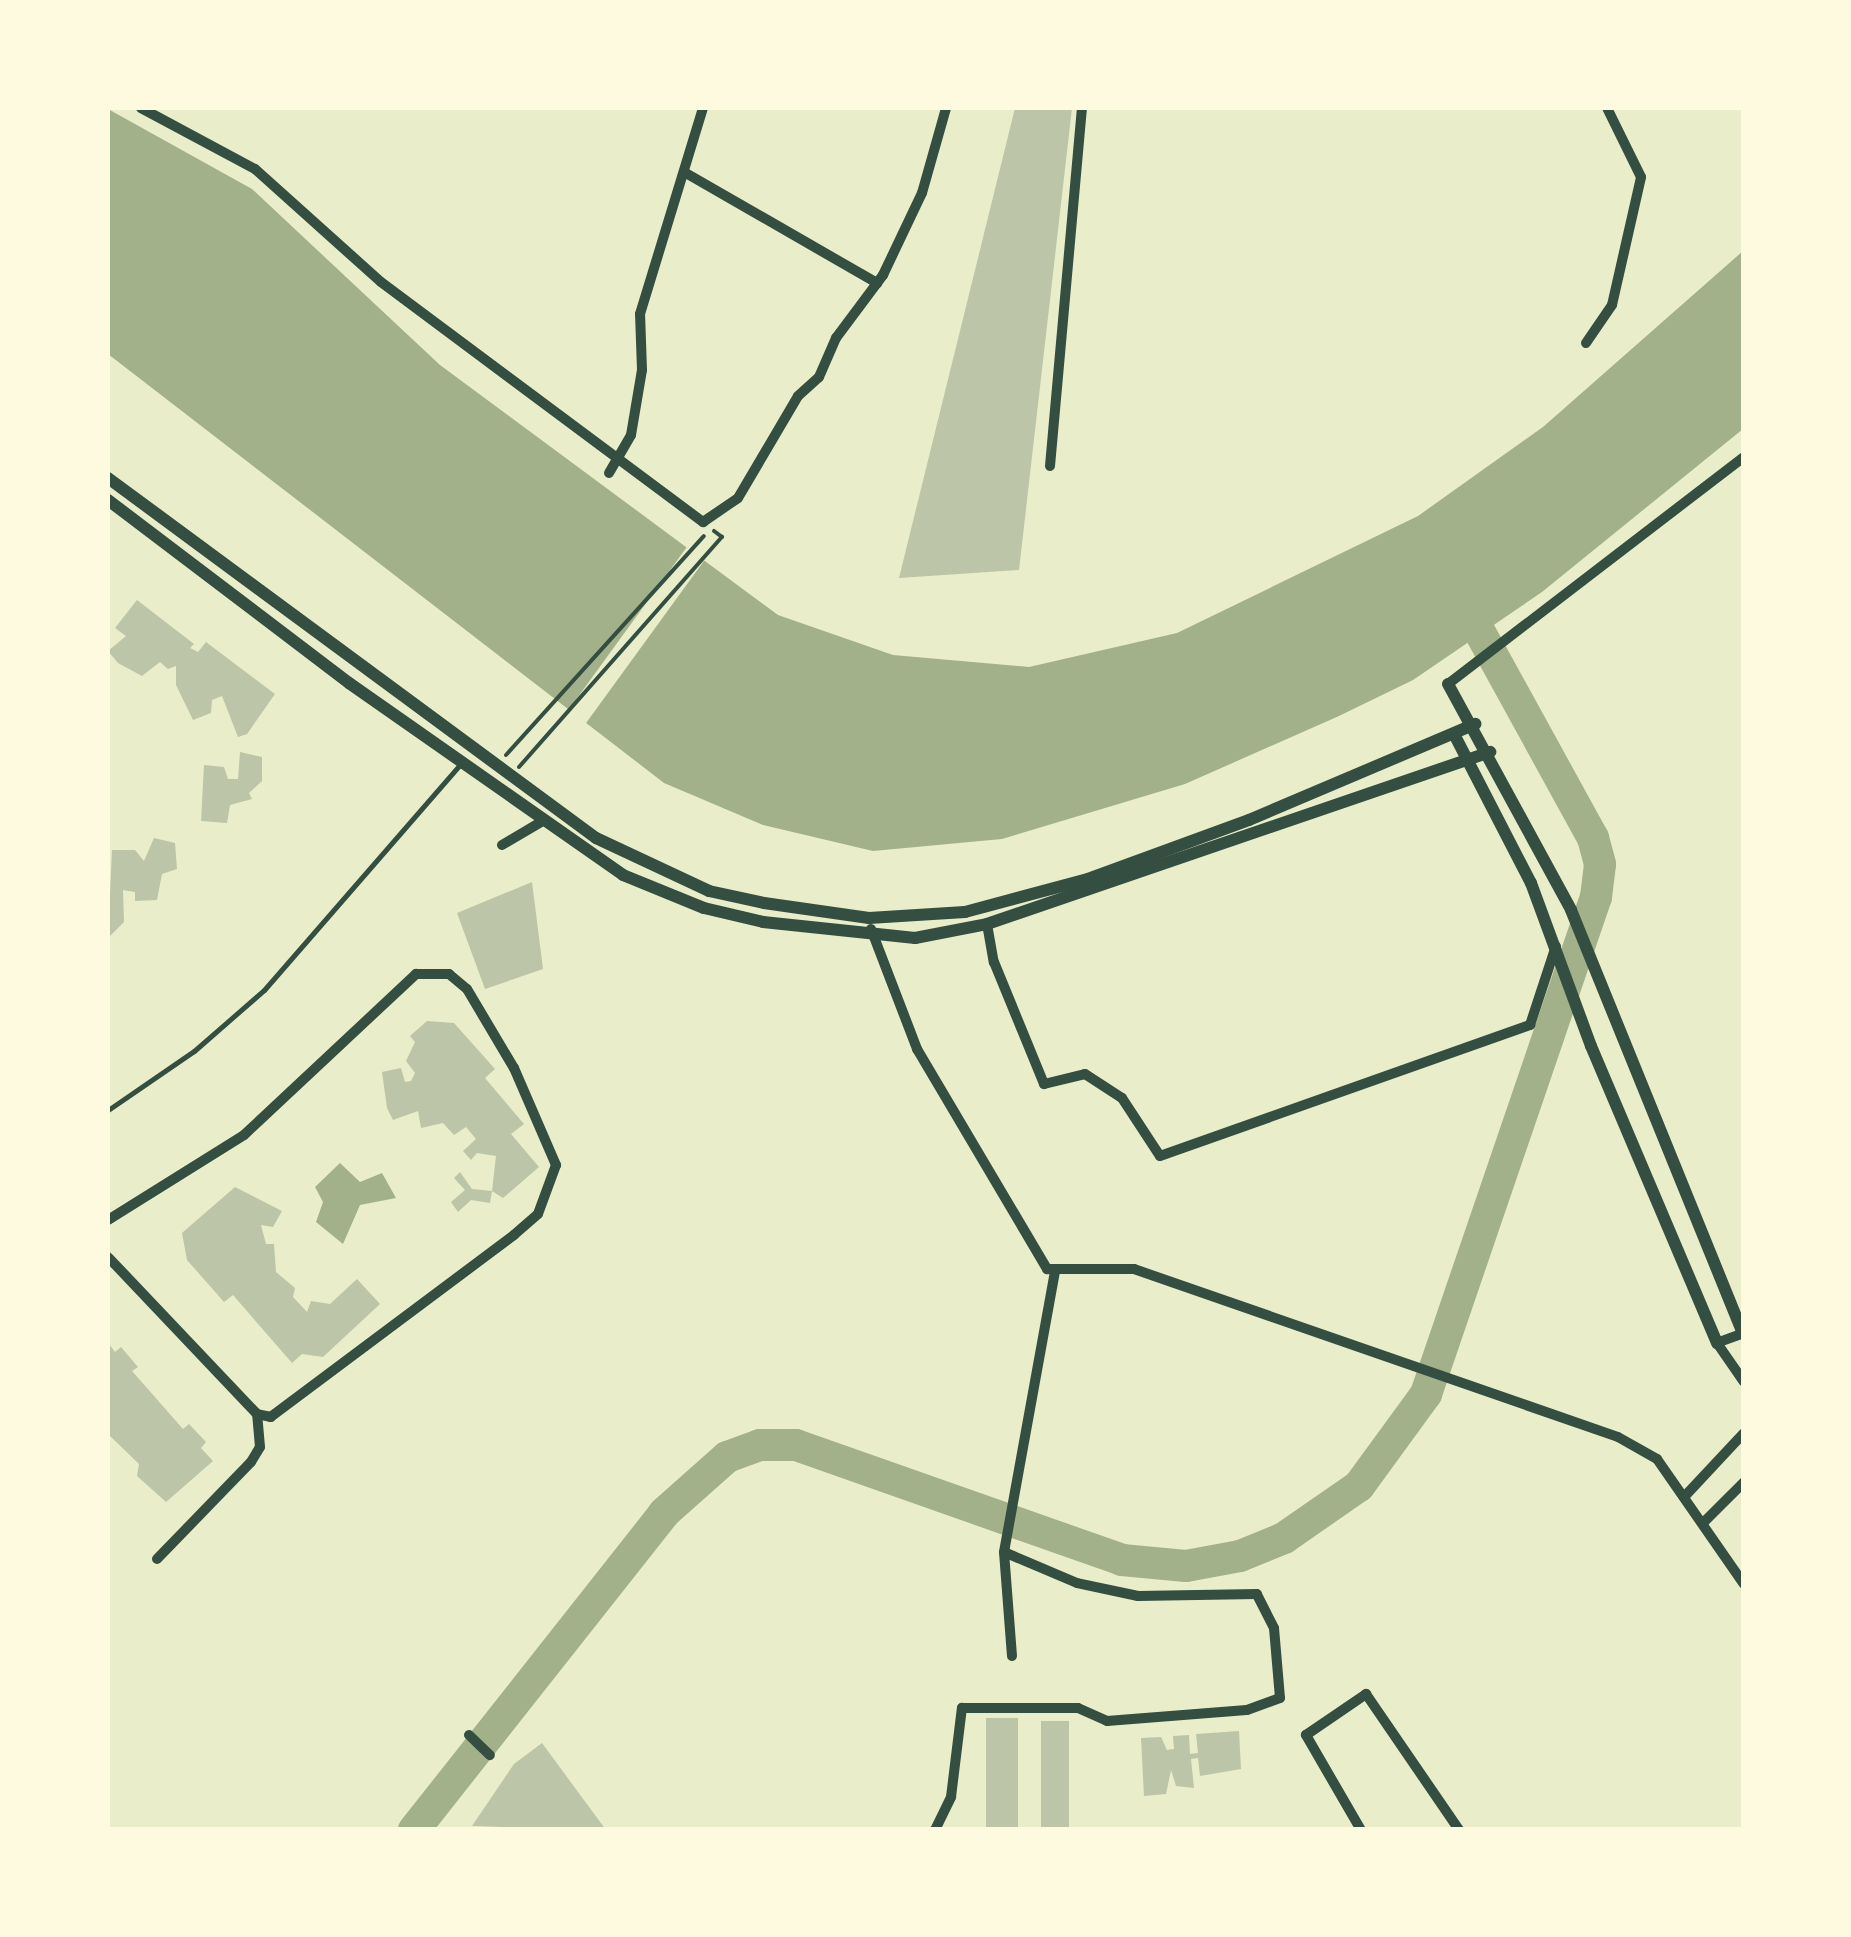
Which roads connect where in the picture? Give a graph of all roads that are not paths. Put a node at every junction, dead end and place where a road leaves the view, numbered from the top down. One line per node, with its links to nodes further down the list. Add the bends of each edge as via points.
1 (141, 108): 11 (street, via 255,169 381,282)
2 (703, 108): 6 (street)
3 (946, 108): 7 (street, via 922,192)
4 (1082, 108): 10 (street)
5 (1607, 108): 8 (street, via 1641,177 1612,305)
6 (684, 172): 7 (street); 11 (street, via 640,314 631,434)
7 (878, 283): 11 (street, via 836,338 819,377 771,437 764,462 707,525)
8 (1586, 342)
9 (1744, 457): 14 (street)
10 (1050, 466)
11 (612, 467)
12 (108, 478): 22 (street, via 514,772 559,812 640,863 708,890)
13 (108, 500): 19 (street)
14 (1448, 684): 15 (street)
15 (1475, 724): 16 (street); 17 (street)
16 (1454, 734): 18 (street); 22 (street, via 1332,789 1088,879 966,912)
17 (1490, 752): 18 (street); 30 (street, via 1570,910)
18 (1468, 760): 23 (street); 25 (street)
19 (461, 763): 20 (street); 26 (lane, via 264,990 194,1051)
20 (540, 822): 21 (street); 24 (street, via 623,875 704,908)
21 (502, 845)
22 (869, 918): 24 (street)
23 (986, 924): 24 (street, via 916,938); 25 (street, via 994,962 1044,1084 1084,1074 1122,1098 1160,1156 1530,1025)
24 (873, 937): 29 (street, via 917,1049 1039,1262)
25 (1556, 945): 31 (street, via 1590,1046)
26 (108, 1110)
27 (108, 1220): 33 (street, via 244,1135 409,979 449,974 467,989 551,1146 552,1190 514,1234 284,1412)
28 (108, 1257): 33 (street)
29 (1055, 1270): 36 (street, via 1123,1266 1423,1366 1638,1446); 38 (street)
30 (1743, 1333): 31 (street)
31 (1717, 1343): 32 (street)
32 (1744, 1382)
33 (257, 1414): 39 (street, via 260,1447 251,1462)
34 (1744, 1433): 36 (street)
35 (1744, 1482): 37 (street)
36 (1686, 1496): 37 (street)
37 (1704, 1522): 40 (street)
38 (1005, 1546): 41 (street); 44 (street, via 1078,1582 1138,1596 1257,1594 1274,1628 1280,1698 1247,1710 1107,1721 1078,1708 962,1708 951,1798)
39 (157, 1559)
40 (1744, 1584)
41 (1012, 1656)
42 (468, 1734): 43 (street)
43 (490, 1756)
44 (935, 1830)
45 (1361, 1830): 46 (street, via 1306,1734 1366,1694)
46 (1459, 1830)

